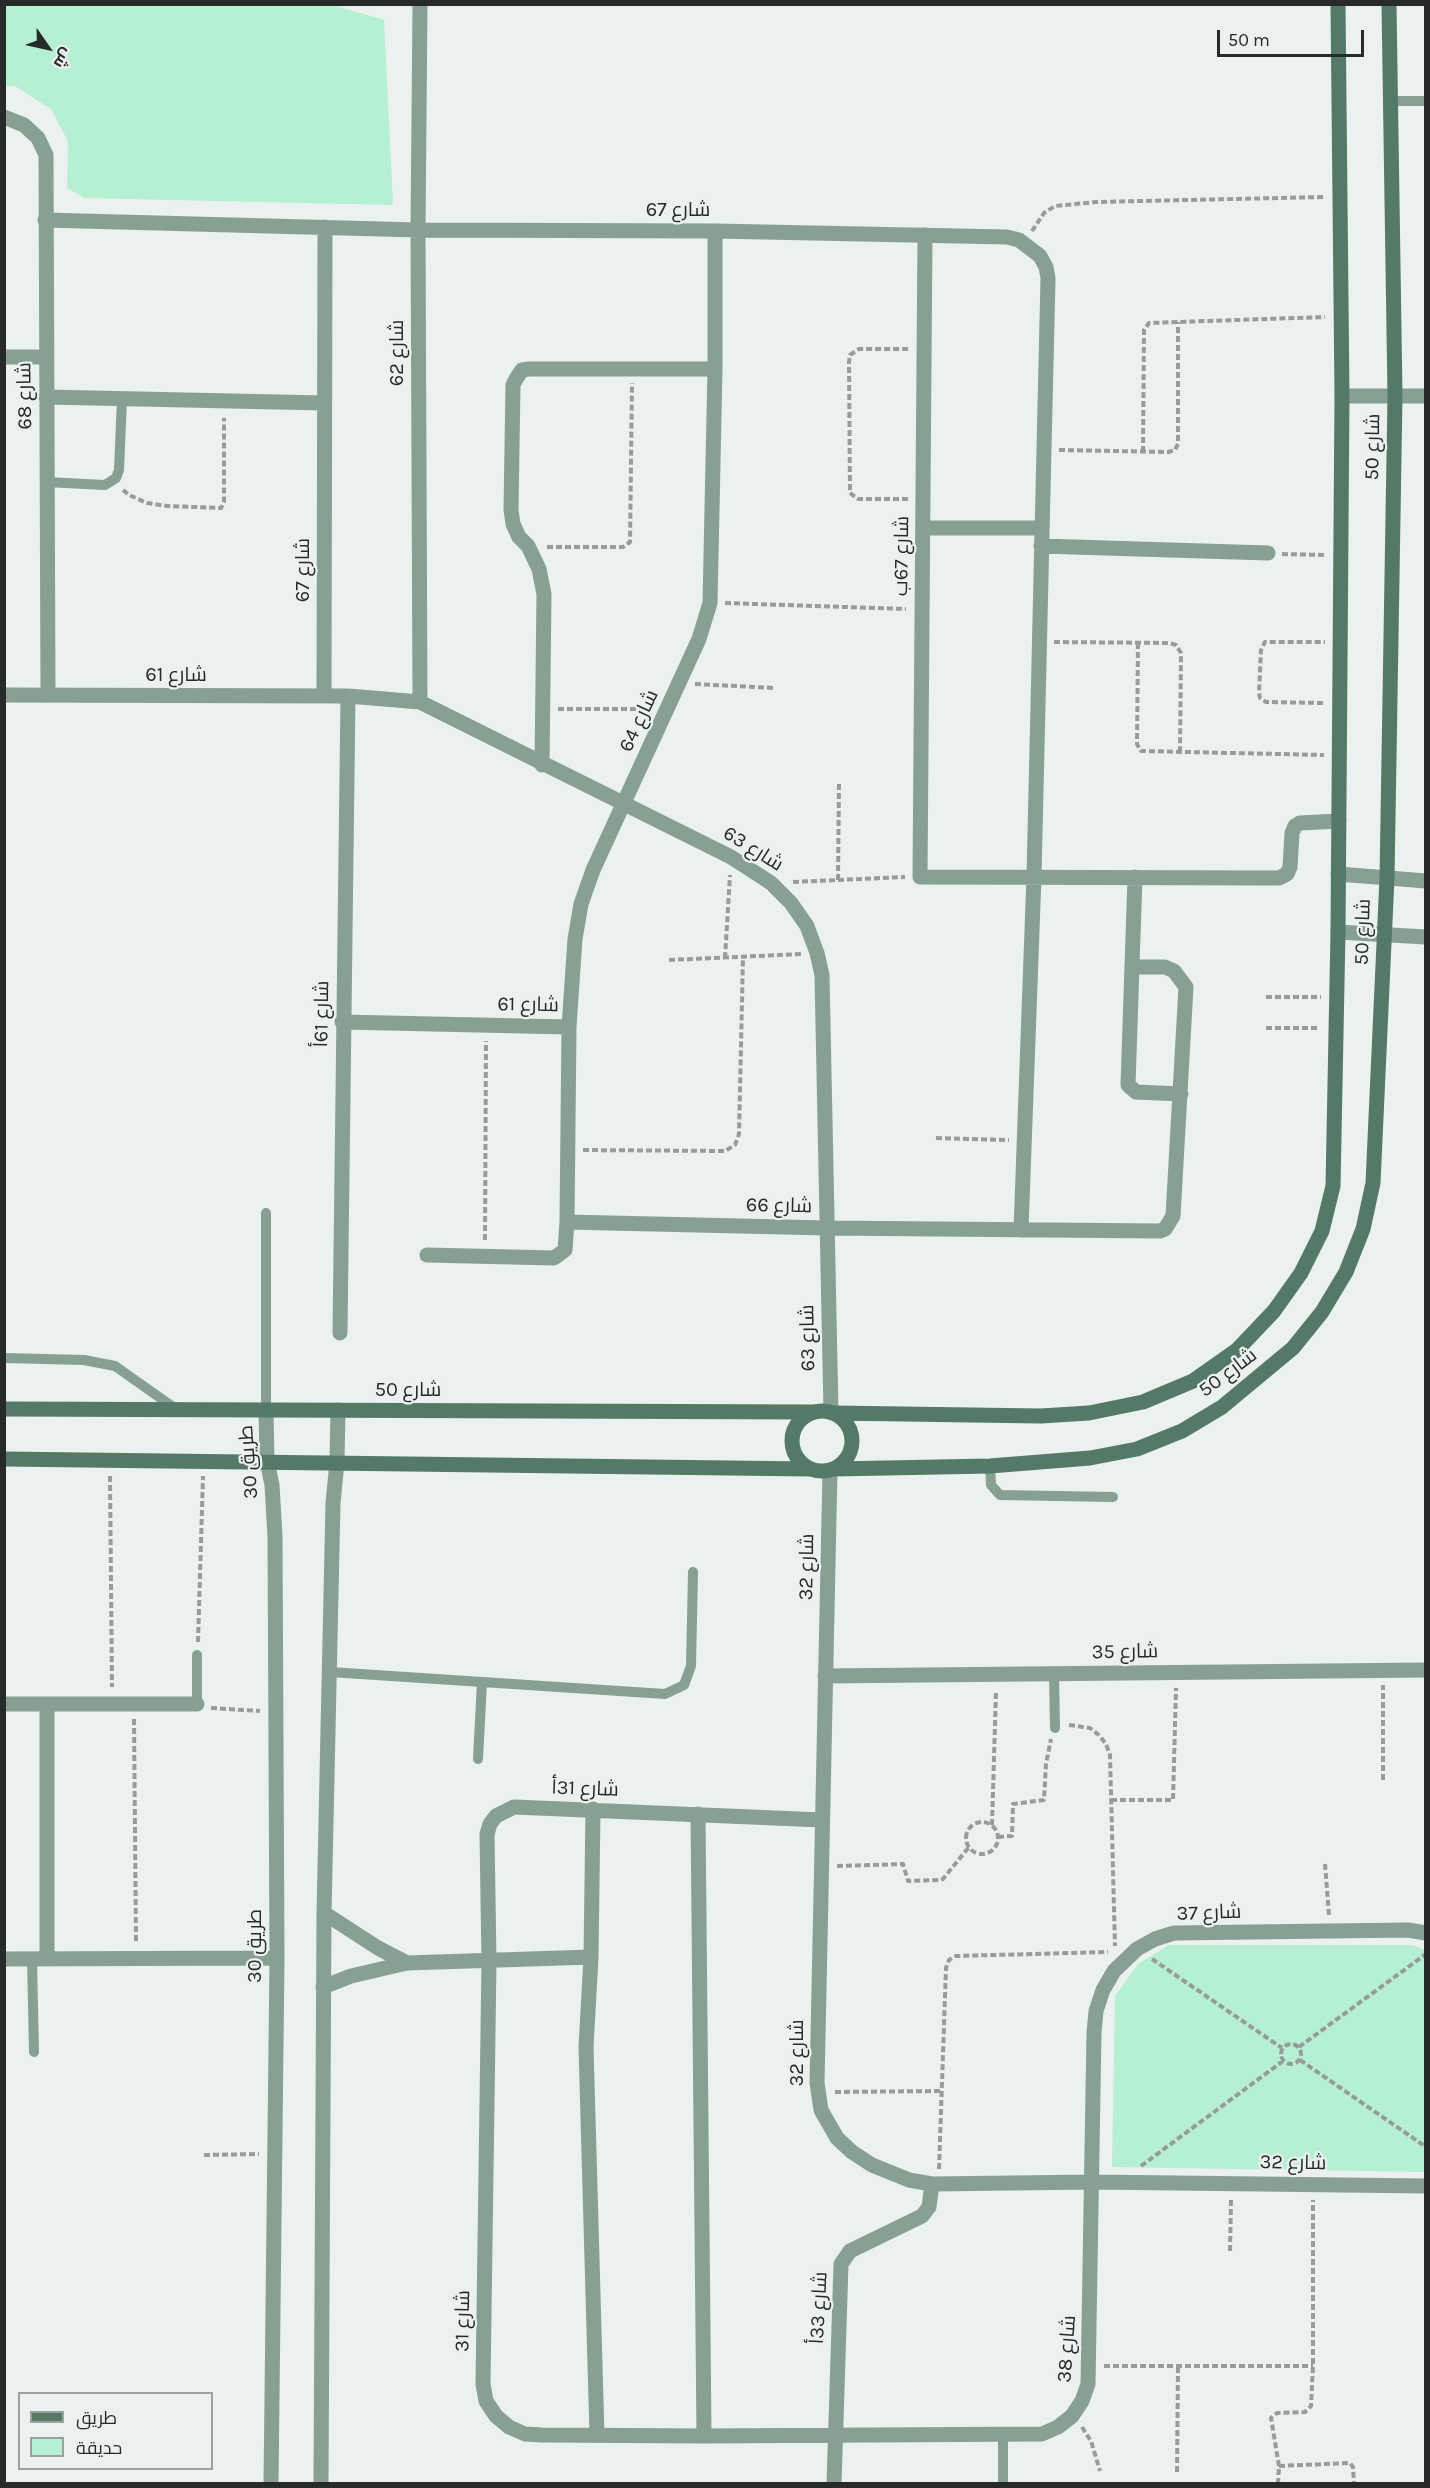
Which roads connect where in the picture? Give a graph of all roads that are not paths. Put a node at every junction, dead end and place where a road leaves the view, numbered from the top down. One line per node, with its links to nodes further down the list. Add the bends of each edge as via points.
1 (420, 4): 9 (street, شارع 62)
2 (1338, 4): 15 (street, شارع 50)
3 (1389, 4): 4 (street, شارع 50)
4 (1390, 101): 5 (lane); 16 (street, شارع 50)
5 (1425, 102)
6 (4, 117): 7 (street, شارع 68, via 24,125 38,138 46,155)
7 (45, 220): 8 (street, شارع 67); 13 (street, شارع 68)
8 (325, 227): 9 (street, شارع 67); 20 (street, شارع 67)
9 (418, 230): 10 (street, شارع 67); 30 (street, شارع 62)
10 (715, 231): 11 (street, شارع 67); 14 (street, شارع 64)
11 (926, 235): 22 (street, شارع 67ب); 23 (street, شارع 67, via 1007,237 1029,247 1046,267)
12 (4, 357): 13 (street)
13 (45, 357): 18 (street, شارع 68)
14 (715, 369): 31 (street, via 529,369 518,373 513,385 511,510 519,537 539,569 544,594); 32 (street, شارع 64, via 710,603 680,684)
15 (1342, 396): 16 (street); 33 (street, شارع 50)
16 (1395, 396): 17 (street); 37 (street, شارع 50)
17 (1425, 396)
18 (46, 397): 19 (street); 21 (street, شارع 68)
19 (122, 399): 20 (street); 21 (lane, via 119,470 113,482)
20 (324, 403): 28 (street, شارع 67)
21 (46, 482): 27 (street, شارع 68)
22 (923, 528): 23 (street); 35 (street, شارع 67ب, via 920,877)
23 (1042, 528): 24 (street)
24 (1041, 546): 25 (street); 35 (street)
25 (1268, 554)
26 (4, 695): 27 (street, شارع 61)
27 (48, 695): 28 (street, شارع 61)
28 (324, 696): 29 (street, شارع 61)
29 (348, 696): 30 (street, شارع 63); 43 (street, شارع 61أ)
30 (420, 702): 31 (street, شارع 63)
31 (542, 765): 32 (street, شارع 63)
32 (623, 804): 44 (street, شارع 64, via 581,904); 48 (street, شارع 63, via 731,857 771,883 802,919 822,975)
33 (1339, 821): 34 (street, شارع 50); 36 (street, via 1295,826 1289,871 1279,878)
34 (1338, 874): 37 (street); 39 (street, شارع 50)
35 (1034, 876): 36 (street); 49 (street)
36 (1135, 877): 42 (street)
37 (1387, 878): 38 (street); 40 (street, شارع 50)
38 (1425, 881)
39 (1338, 932): 40 (street); 57 (street, شارع 50, via 1333,1186 1322,1231 1301,1273 1274,1311 1237,1350 1192,1381 1163,1394 1089,1413 1041,1416)
40 (1385, 935): 41 (street); 62 (street, شارع 50, via 1373,1183 1346,1272 1322,1312 1293,1348 1257,1379 1222,1407 1182,1431 1137,1449 1090,1458)
41 (1425, 937)
42 (1132, 967): 45 (street, via 1165,967 1174,971 1186,987); 45 (street, via 1128,1085 1136,1092)
43 (342, 1023): 44 (street, شارع 61); 51 (street, شارع 61أ)
44 (569, 1027): 47 (street, شارع 64)
45 (1180, 1094): 49 (street, شارع 66, via 1173,1216 1169,1226 1160,1231)
46 (266, 1213): 55 (lane)
47 (567, 1222): 48 (street, شارع 66); 50 (street, via 567,1246 559,1256)
48 (827, 1228): 49 (street, شارع 66); 57 (street, شارع 63)
49 (1021, 1230)
50 (427, 1255)
51 (340, 1333)
52 (4, 1358): 54 (lane, via 84,1360 115,1366)
53 (4, 1409): 54 (street, شارع 50)
54 (176, 1410): 55 (street, شارع 50)
55 (266, 1410): 56 (street, شارع 50); 60 (street, طريق 30)
56 (338, 1410): 58 (street, شارع 50); 61 (street)
57 (832, 1412): 58 (street); 64 (street, via 848,1424 852,1441 847,1458)
58 (811, 1413): 63 (street, via 797,1424 792,1441 797,1458)
59 (4, 1459): 60 (street)
60 (267, 1461): 61 (street); 84 (street, طريق 30, via 274,1519)
61 (337, 1462): 63 (street); 69 (street)
62 (990, 1466): 64 (street, شارع 50); 65 (lane, via 991,1485 1000,1495)
63 (810, 1469): 64 (street)
64 (832, 1469): 71 (street, شارع 32)
65 (1113, 1497)
66 (693, 1572): 72 (lane, via 691,1666 684,1685 665,1694)
67 (197, 1656): 75 (lane)
68 (1425, 1670): 70 (street, شارع 35)
69 (330, 1672): 72 (lane); 81 (street)
70 (1054, 1674): 71 (street, شارع 35); 76 (lane)
71 (825, 1676): 80 (street, شارع 32)
72 (482, 1682): 77 (lane)
73 (4, 1704): 74 (street)
74 (47, 1704): 75 (street); 86 (street)
75 (197, 1704)
76 (1055, 1728)
77 (478, 1759)
78 (593, 1809): 79 (street, شارع 31أ); 83 (street); 87 (street, شارع 31أ, via 514,1807 496,1816 490,1824)
79 (698, 1814): 80 (street, شارع 31أ); 97 (street)
80 (822, 1820): 92 (street, شارع 32, via 818,2092 821,2110 837,2138 872,2165)
81 (324, 1913): 88 (street); 89 (street)
82 (1425, 1932): 91 (street, شارع 37, via 1174,1933 1137,1948 1114,1971 1096,2011)
83 (591, 1957): 87 (street); 95 (street, via 586,2047)
84 (277, 1958): 86 (street); 98 (street, طريق 30)
85 (4, 1959): 86 (street)
86 (39, 1959): 90 (lane)
87 (489, 1961): 88 (street); 95 (street, شارع 31, via 483,2384 486,2401 495,2416 525,2434)
88 (407, 1963): 89 (street)
89 (323, 1987): 99 (street)
90 (34, 2052)
91 (1093, 2182): 92 (street, شارع 32); 93 (street, شارع 32); 94 (street, شارع 38, via 1089,2366 1082,2401 1072,2416 1042,2434)
92 (935, 2184): 96 (street, شارع 33أ, via 929,2207 922,2216 850,2251 841,2264)
93 (1425, 2186)
94 (1003, 2434): 96 (street, شارع 38); 101 (lane)
95 (597, 2435): 97 (street, شارع 31)
96 (834, 2435): 97 (street, شارع 31); 100 (street, شارع 33أ)
97 (704, 2436)
98 (271, 2484)
99 (321, 2484)
100 (834, 2484)
101 (1003, 2484)

